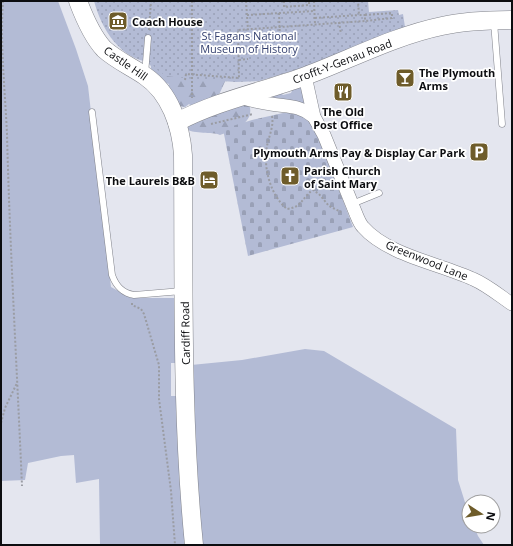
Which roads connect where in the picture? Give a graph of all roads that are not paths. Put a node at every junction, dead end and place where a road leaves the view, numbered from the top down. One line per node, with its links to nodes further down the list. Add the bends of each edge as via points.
1 (78, 1): 5 (street, Castle Hill, via 86,21 105,50)
2 (494, 20): 3 (street, Crofft-Y-Genau Road); 6 (street, Crofft-Y-Genau Road, via 458,23 431,29); 11 (lane)
3 (512, 20)
4 (148, 38): 5 (lane)
5 (145, 76): 10 (street, Castle Hill, via 160,90)
6 (305, 76): 7 (street, Crofft-Y-Genau Road); 9 (street, Greenwood Lane)
7 (240, 97): 9 (street, via 268,104 293,106 309,112); 10 (street, Crofft-Y-Genau Road, via 203,109)
8 (92, 112): 14 (lane, via 112,275 116,284 130,294)
9 (314, 117): 13 (street, Greenwood Lane)
10 (177, 122): 14 (street, Cardiff Road, via 183,156)
11 (502, 124)
12 (379, 193): 13 (lane)
13 (354, 209): 15 (street, Greenwood Lane, via 368,233 386,245 473,279)
14 (184, 291): 16 (street, Cardiff Road, via 188,486)
15 (512, 304)
16 (194, 545)

